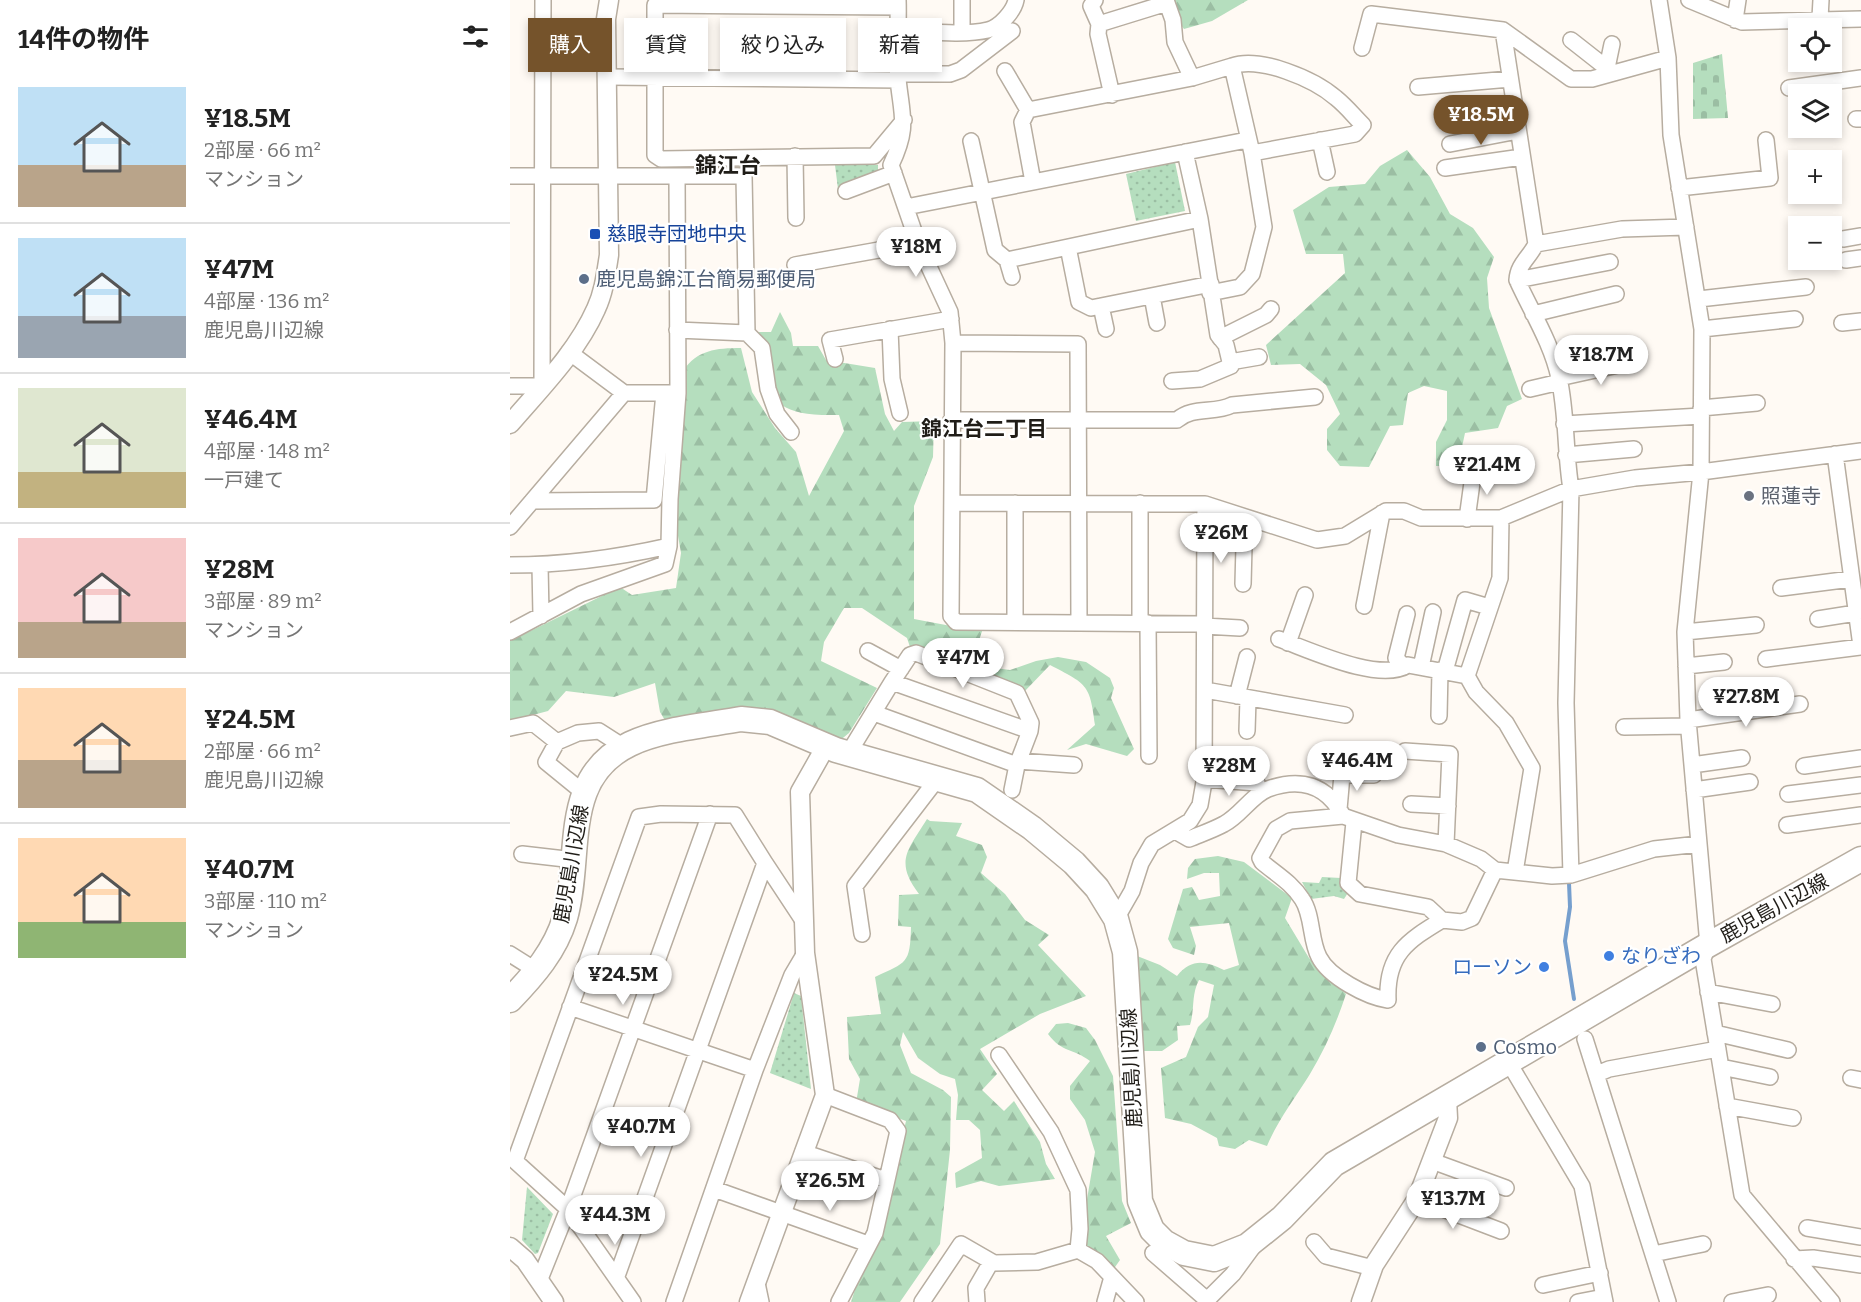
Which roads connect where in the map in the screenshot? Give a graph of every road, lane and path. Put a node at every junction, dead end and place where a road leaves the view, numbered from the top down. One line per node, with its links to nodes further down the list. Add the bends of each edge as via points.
1 (543, 0): 55 (street)
2 (609, 0): 30 (street)
3 (962, 0): 20 (street)
4 (1017, 0): 20 (street, via 1004,20 990,30)
5 (1095, 0): 17 (street, via 1091,6)
6 (1659, 0): 25 (street)
7 (1689, 0): 14 (street)
8 (1738, 0): 14 (street)
9 (1821, 0): 12 (street)
10 (758, 3): 11 (street); 31 (street, via 655,5)
11 (898, 3)
12 (1820, 18)
13 (1842, 19): 16 (street)
14 (1735, 20): 15 (street)
15 (1788, 20)
16 (1861, 20)
17 (1099, 24): 33 (street, via 1167,3 1175,42); 38 (street)
18 (1503, 30): 24 (street, via 1371,14); 28 (street, via 1571,79 1592,79); 35 (street)
19 (942, 31): 20 (street)
20 (962, 31)
21 (1012, 31): 32 (street, via 961,70)
22 (1570, 40): 28 (street)
23 (1612, 44): 28 (street)
24 (1362, 48)
25 (1668, 58): 28 (street); 58 (street, via 1671,135)
26 (1232, 66): 33 (street); 42 (street, via 1244,62 1292,73 1335,96 1363,125 1355,134); 46 (street)
27 (1005, 71): 39 (street)
28 (1610, 71)
29 (898, 72): 32 (street)
30 (608, 77): 31 (street); 53 (street)
31 (656, 77): 32 (street); 48 (street, via 655,155 661,159)
32 (898, 77): 40 (street)
33 (1192, 78): 38 (street)
34 (1861, 78): 36 (street, via 1829,77)
35 (1510, 79): 37 (street); 41 (street)
36 (1804, 84)
37 (1418, 87)
38 (1112, 95): 39 (street)
39 (1028, 110): 57 (street, via 1022,122)
40 (905, 120): 48 (street, via 874,156); 52 (street, via 891,165)
41 (1518, 131): 45 (street); 49 (street)
42 (1320, 140): 46 (street); 51 (street)
43 (1766, 140): 58 (street, via 1770,178)
44 (971, 141): 60 (street)
45 (1449, 144)
46 (1250, 147): 47 (street); 76 (street, via 1264,226 1252,274 1240,287)
47 (1185, 152): 57 (street); 63 (street)
48 (795, 156): 62 (street)
49 (1521, 157): 50 (street); 68 (street)
50 (1445, 168)
51 (1327, 172)
52 (894, 173): 59 (street); 61 (street)
53 (609, 175): 55 (street); 56 (street); 95 (street, via 605,283 596,309)
54 (510, 176): 55 (street)
55 (543, 176): 103 (street)
56 (676, 176): 91 (street); 92 (street, via 744,176)
57 (1033, 182): 60 (street)
58 (1679, 188): 64 (street)
59 (846, 191)
60 (982, 192): 61 (street); 70 (street, via 995,250)
61 (906, 207): 67 (street)
62 (796, 218)
63 (1200, 219): 69 (street); 76 (street)
64 (1686, 226): 68 (street, via 1622,229); 79 (street)
65 (1861, 236): 66 (street)
66 (1843, 239)
67 (918, 243): 72 (street); 83 (street)
68 (1536, 244): 74 (street, via 1518,268)
69 (1068, 247): 70 (street); 80 (street, via 1079,302 1091,308)
70 (1007, 260): 73 (street)
71 (1610, 262): 74 (street, via 1583,261)
72 (795, 265)
73 (1012, 278)
74 (1517, 280): 82 (street)
75 (1806, 287): 79 (street)
76 (1211, 289): 78 (street); 93 (street)
77 (1616, 294): 82 (street)
78 (1152, 296): 80 (street); 86 (street)
79 (1699, 299): 90 (street)
80 (1101, 306): 89 (street)
81 (1271, 309): 93 (street)
82 (1533, 314): 100 (street)
83 (951, 319): 88 (street); 94 (street)
84 (1795, 319): 90 (street)
85 (1861, 321): 87 (street)
86 (1157, 323)
87 (1842, 323)
88 (890, 329): 97 (street, via 830,340); 110 (street, via 892,379)
89 (1106, 329)
90 (1702, 329): 109 (street)
91 (677, 330): 92 (street); 106 (street)
92 (747, 333): 115 (street, via 762,348 768,389 777,414)
93 (1220, 338): 98 (street)
94 (953, 343): 111 (street); 112 (street, via 1078,344)
95 (568, 352): 103 (street); 105 (street)
96 (1259, 357): 98 (street)
97 (836, 359)
98 (1230, 362): 101 (street, via 1231,366 1215,374 1185,382)
99 (1636, 362): 100 (street)
100 (1560, 380): 104 (street); 114 (street)
101 (1172, 381)
102 (510, 386): 103 (street)
103 (542, 386): 113 (street)
104 (1530, 389)
105 (624, 393): 106 (street); 123 (street)
106 (671, 393): 123 (street, via 654,500); 134 (street)
107 (1315, 397): 112 (street, via 1186,412 1177,420)
108 (1757, 403): 109 (street)
109 (1701, 412): 114 (street); 121 (street)
110 (900, 413)
111 (951, 420): 112 (street); 125 (street)
112 (1077, 420): 124 (street)
113 (510, 424)
114 (1564, 424): 119 (street)
115 (791, 432)
116 (1634, 448): 119 (street)
117 (1861, 451): 118 (street)
118 (1835, 454): 121 (street); 137 (street)
119 (1566, 455): 122 (street)
120 (1474, 468): 132 (street)
121 (1701, 472): 122 (street); 155 (street)
122 (1571, 489): 130 (street); 215 (street, via 1566,703)
123 (532, 501): 133 (street)
124 (1077, 502): 126 (street); 127 (street); 149 (street)
125 (952, 503): 126 (street); 148 (street, via 951,616 956,622)
126 (1015, 503): 148 (street)
127 (1140, 503): 128 (street); 150 (street)
128 (1205, 504): 131 (street); 151 (street)
129 (1382, 513): 131 (street, via 1345,536 1317,540); 132 (street, via 1404,511 1421,518); 141 (street)
130 (1501, 518): 132 (street); 142 (street, via 1500,578)
131 (1248, 519): 138 (street)
132 (1467, 519)
133 (510, 527)
134 (669, 546): 136 (street, via 614,559); 146 (street, via 665,564 581,594)
135 (510, 565): 136 (street)
136 (540, 565): 146 (street)
137 (1854, 571): 139 (street); 143 (street)
138 (1243, 584)
139 (1781, 588)
140 (1305, 595): 162 (street, via 1283,641 1368,669 1398,671)
141 (1364, 606)
142 (1489, 607): 164 (street, via 1465,600); 166 (street)
143 (1857, 608): 147 (street); 156 (street)
144 (1433, 612): 163 (street)
145 (1407, 614): 162 (street, via 1396,658)
146 (541, 616): 154 (street)
147 (1818, 619)
148 (1015, 622): 149 (street)
149 (1079, 623): 150 (street)
150 (1144, 623): 151 (street); 183 (street)
151 (1204, 625): 153 (street); 167 (street)
152 (1756, 625): 155 (street)
153 (1240, 628)
154 (510, 632)
155 (1685, 632): 161 (street)
156 (1861, 647): 159 (street)
157 (868, 651): 165 (street)
158 (1247, 657): 168 (street)
159 (1766, 659)
160 (1724, 662): 161 (street)
161 (1686, 666): 173 (street)
162 (1404, 667): 163 (street)
163 (1421, 667): 164 (street)
164 (1442, 671): 166 (street); 172 (street)
165 (897, 676): 170 (street); 176 (street); 176 (street, via 916,652 1017,693)
166 (1467, 676): 214 (street, via 1476,692 1506,723 1532,768)
167 (1205, 690): 168 (street); 192 (street)
168 (1243, 698): 171 (street); 177 (street)
169 (1800, 704): 173 (street)
170 (874, 713): 182 (street); 186 (street)
171 (1345, 716)
172 (1439, 716)
173 (1688, 723): 174 (street); 188 (street)
174 (1624, 727)
175 (510, 728): 178 (street, via 532,723)
176 (1030, 731): 186 (street)
177 (1247, 731)
178 (556, 742): 180 (street, via 578,733 599,731); 198 (street, via 546,762)
179 (826, 746): 180 (main road, 鹿児島川辺線, via 770,722 747,718 650,737); 182 (main road, 鹿児島川辺線); 218 (street, via 800,792)
180 (624, 747): 198 (main road, 鹿児島川辺線, via 602,763)
181 (1405, 751): 201 (street, via 1449,754)
182 (849, 754): 191 (main road, 鹿児島川辺線)
183 (1149, 756)
184 (1742, 758): 188 (street)
185 (1861, 758): 189 (street)
186 (1018, 763): 187 (street); 196 (street)
187 (1074, 765)
188 (1692, 765): 197 (street)
189 (1804, 766)
190 (1364, 771): 203 (street, via 1342,775)
191 (938, 778): 216 (main road, 鹿児島川辺線, via 984,793 1032,828 1085,874); 219 (street, via 855,886)
192 (1204, 779): 194 (street); 206 (street, via 1200,805 1190,821)
193 (1750, 782): 197 (street)
194 (1257, 783)
195 (1861, 785): 199 (street)
196 (1012, 790)
197 (1694, 790): 208 (street)
198 (584, 793): 211 (main road, 鹿児島川辺線)
199 (1788, 794)
200 (1411, 804): 201 (street)
201 (1448, 806): 207 (street)
202 (710, 814): 212 (street, via 735,814); 227 (street, via 639,817); 228 (street)
203 (1345, 815): 206 (street, via 1316,786 1291,786 1267,789 1226,824 1189,839); 207 (street, via 1398,835); 217 (street, via 1348,883 1360,894 1428,907); 217 (street, via 1290,821 1276,829 1260,858 1304,901 1319,958 1341,980 1375,998 1388,1000 1387,980 1398,952)
204 (1861, 815): 205 (street)
205 (1787, 825)
206 (1174, 831): 216 (street, via 1152,844)
207 (1446, 844): 213 (street, via 1481,859)
208 (1699, 844): 215 (street, via 1654,849); 220 (street)
209 (522, 854): 211 (street)
210 (1861, 859): 220 (main road, 鹿児島川辺線)
211 (574, 860): 223 (main road, 鹿児島川辺線, via 565,918 551,951)
212 (765, 863): 218 (street); 232 (street)
213 (1495, 870): 214 (street); 217 (street, via 1472,918 1461,922)
214 (1515, 872): 215 (street)
215 (1571, 875)
216 (1116, 919): 255 (main road, 鹿児島川辺線, via 1125,952 1138,1184 1144,1216 1164,1242 1199,1258 1223,1257)
217 (1442, 920)
218 (804, 922): 221 (street)
219 (862, 934)
220 (1708, 945): 224 (street, via 1703,959); 235 (main road, 鹿児島川辺線)
221 (805, 953): 237 (street, via 792,975); 240 (street)
222 (510, 954): 223 (street)
223 (537, 971): 225 (main road, 鹿児島川辺線)
224 (1708, 992): 226 (street); 229 (street)
225 (510, 1000)
226 (1772, 1004)
227 (570, 1007): 228 (street); 250 (street, via 515,1161)
228 (632, 1027): 232 (street); 250 (street)
229 (1715, 1033): 231 (street); 233 (street)
230 (1585, 1039): 238 (street)
231 (1718, 1049): 236 (street); 238 (street)
232 (697, 1050): 237 (street); 268 (street)
233 (1788, 1050)
234 (999, 1055): 260 (street, via 1051,1132 1078,1190)
235 (1509, 1063): 241 (main road, 鹿児島川辺線); 267 (street, via 1582,1186)
236 (1721, 1067): 239 (street); 242 (street)
237 (755, 1070): 248 (street)
238 (1597, 1074): 262 (street)
239 (1770, 1077)
240 (825, 1095): 244 (street); 246 (street, via 890,1120 898,1131)
241 (1447, 1099): 245 (street, via 1448,1118); 255 (main road, 鹿児島川辺線, via 1334,1164)
242 (1727, 1106): 243 (street); 263 (street, via 1742,1195)
243 (1793, 1118)
244 (803, 1152): 246 (street); 251 (street)
245 (1432, 1161): 247 (street); 249 (street)
246 (886, 1180): 257 (street, via 875,1233)
247 (1506, 1188)
248 (714, 1189): 251 (street); 279 (street)
249 (1417, 1199): 253 (street); 266 (street)
250 (568, 1209): 268 (street); 270 (street)
251 (780, 1211): 257 (street); 271 (street)
252 (1807, 1228): 254 (street)
253 (1501, 1231)
254 (1861, 1237)
255 (1257, 1239): 277 (street, via 1251,1253)
256 (1314, 1242): 266 (street, via 1326,1256)
257 (868, 1244): 282 (street)
258 (1703, 1244): 262 (street)
259 (510, 1247): 270 (street)
260 (1078, 1250): 264 (street, via 1037,1262); 269 (street, via 1097,1261)
261 (1153, 1253): 277 (street)
262 (1653, 1254): 288 (street)
263 (1794, 1259): 265 (street); 290 (street)
264 (991, 1262): 276 (street, via 976,1288); 283 (street, via 961,1244)
265 (1861, 1265)
266 (1373, 1268): 286 (street)
267 (1600, 1273): 272 (street); 274 (street)
268 (617, 1276): 278 (street)
269 (1112, 1277): 284 (street); 285 (street)
270 (540, 1279): 275 (street)
271 (757, 1283): 280 (street); 281 (street)
272 (1543, 1285)
273 (1768, 1295): 289 (street)
274 (1605, 1299): 287 (street)
275 (549, 1300)
276 (979, 1301)
277 (1206, 1301)
278 (633, 1302)
279 (674, 1302)
280 (749, 1302)
281 (761, 1302)
282 (839, 1302)
283 (922, 1302)
284 (1105, 1302)
285 (1136, 1302)
286 (1363, 1302)
287 (1578, 1302)
288 (1668, 1302)
289 (1732, 1302)
290 (1832, 1302)

